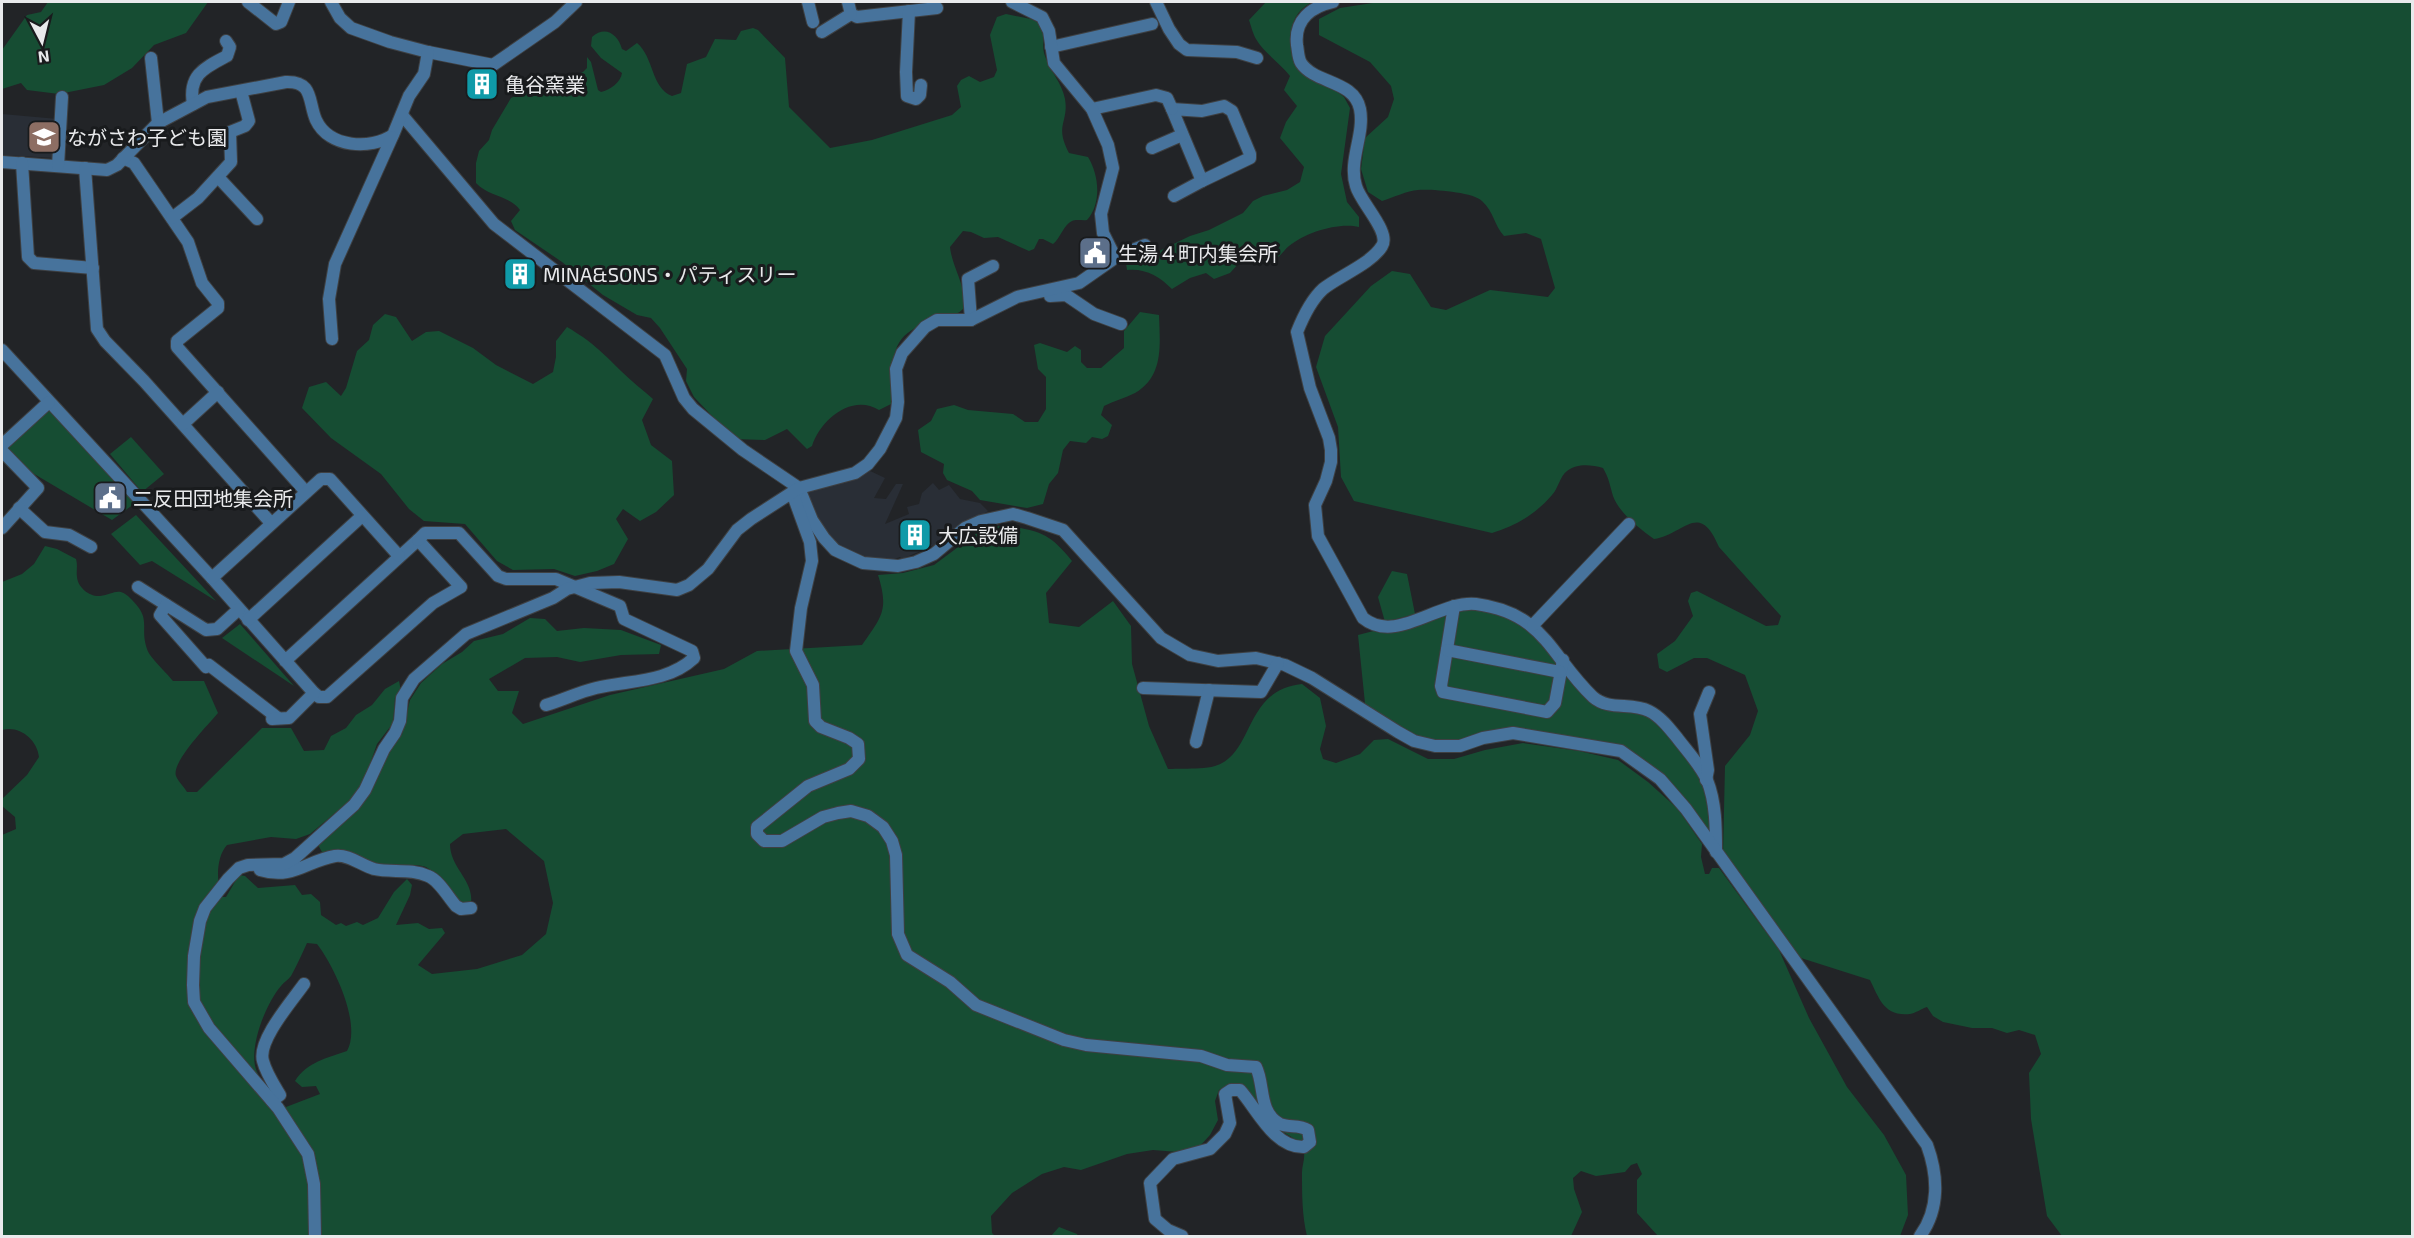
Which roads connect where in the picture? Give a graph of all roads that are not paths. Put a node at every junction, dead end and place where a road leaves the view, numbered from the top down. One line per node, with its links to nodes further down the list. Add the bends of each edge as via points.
1 (248, 2): 2 (street, via 276,24)
2 (289, 2)
3 (331, 2): 17 (street, via 351,28)
4 (576, 2): 17 (street, via 555,22 493,65)
5 (808, 2): 12 (street)
6 (1012, 2): 16 (street, via 1042,17)
7 (1156, 2): 19 (street, via 1169,29 1187,50 1237,52)
8 (1333, 2): 73 (street, via 1313,8 1300,22 1298,54 1300,62 1345,88 1360,107 1353,166 1356,186 1384,234 1383,245 1376,253 1323,290 1297,332 1310,388 1331,450 1326,481 1315,505 1318,536 1359,612 1370,623 1391,627)
9 (849, 8): 11 (street, via 858,17); 14 (street)
10 (937, 8): 11 (street)
11 (909, 11): 21 (street, via 909,98 918,97)
12 (813, 22)
13 (1152, 24): 16 (street)
14 (822, 32)
15 (226, 41): 22 (street, via 229,54 205,67)
16 (1051, 47): 26 (street, via 1054,63)
17 (428, 52): 28 (street, via 424,74)
18 (151, 58): 29 (street)
19 (1257, 58)
20 (204, 59): 22 (street, via 191,75)
21 (921, 85)
22 (191, 91): 25 (street)
23 (241, 91): 25 (street, via 213,95); 30 (street, via 296,82 310,95 316,120 326,134 355,144 374,145); 38 (street, via 249,121 230,132 232,159)
24 (62, 97): 36 (street)
25 (193, 104): 29 (street)
26 (1092, 109): 27 (street, via 1156,95 1167,98); 44 (street, via 1112,161 1101,214 1103,233)
27 (1172, 109): 31 (street); 39 (street, via 1202,111 1227,107 1250,154 1247,161)
28 (402, 115): 30 (street); 59 (street, via 494,224 665,355 693,409)
29 (158, 123): 33 (street)
30 (393, 135): 50 (street, via 335,264 329,299)
31 (1182, 135): 32 (street); 39 (street)
32 (1152, 148)
33 (123, 158): 37 (street, via 107,170); 41 (street, via 134,163)
34 (2, 162): 35 (street)
35 (22, 163): 36 (street); 46 (street, via 28,257 34,263)
36 (58, 166): 37 (street)
37 (85, 168): 46 (street)
38 (218, 177): 41 (street); 42 (street)
39 (1202, 181): 40 (street)
40 (1174, 196)
41 (172, 218): 54 (street, via 188,242 202,283 218,303 218,308 177,341 177,347)
42 (257, 219)
43 (1145, 245): 44 (street)
44 (1113, 258): 47 (street, via 1078,284)
45 (993, 266): 48 (street, via 965,273)
46 (93, 268): 56 (street, via 97,329)
47 (1010, 301): 48 (street); 49 (street, via 1066,295 1094,314)
48 (971, 320): 59 (street, via 937,320 925,327 902,353 896,369 896,417 868,464 855,473)
49 (1121, 324)
50 (332, 339)
51 (2, 350): 52 (street)
52 (11, 361): 53 (street); 55 (street)
53 (2, 369)
54 (218, 392): 56 (street); 60 (street)
55 (49, 402): 57 (street); 69 (street)
56 (183, 424): 63 (street)
57 (2, 445)
58 (2, 451): 61 (street, via 38,488)
59 (800, 489): 70 (street, via 737,530 698,578 677,590 619,582); 79 (street, via 824,538 835,550 862,563 898,566 916,562 934,554 965,528 994,516 1013,514 1063,530 1161,638 1173,646 1190,655 1218,661 1256,658); 94 (street, via 794,498 810,542 812,561 796,651 813,685 815,721 858,744 859,759 849,769 808,786 757,827 757,834 764,841 782,841 823,817 851,811 868,816 883,827 892,841 896,855 898,934 908,955 950,982 976,1005 1086,1045 1201,1056 1227,1065 1256,1067 1268,1110 1282,1125 1304,1127 1311,1142 1304,1147 1295,1146 1266,1126 1240,1090 1225,1094 1230,1123 1225,1134 1210,1149 1173,1159 1150,1183 1155,1219)
60 (306, 492): 62 (street, via 321,479 330,479); 63 (street)
61 (19, 508): 65 (street); 67 (street, via 45,532 69,535)
62 (362, 516): 68 (street); 75 (street)
63 (271, 523): 69 (street)
64 (1629, 524): 76 (street)
65 (2, 528)
66 (418, 540): 68 (street); 70 (street, via 425,533 459,533 498,576 556,579); 84 (street, via 461,586 433,603 327,697 319,698)
67 (91, 548)
68 (399, 556): 78 (street)
69 (212, 578): 74 (street)
70 (577, 586): 85 (street, via 620,606 624,619 688,647 694,658 648,681 594,688); 89 (street, via 466,634 414,679 402,698 395,734 354,805 295,858 284,864)
71 (138, 587): 72 (street)
72 (166, 605): 74 (street, via 206,630 217,629); 84 (street, via 160,615 206,667 209,664 273,719 288,718)
73 (1454, 606): 76 (street, via 1474,604 1499,610); 77 (street)
74 (238, 609): 75 (street)
75 (248, 620): 78 (street)
76 (1533, 625): 80 (street)
77 (1447, 650): 80 (street); 80 (street, via 1442,691 1547,712 1554,706)
78 (285, 661): 84 (street)
79 (1278, 663): 82 (street, via 1260,692); 88 (street, via 1312,678 1414,741 1460,746 1513,733 1621,751 1659,779)
80 (1562, 666): 87 (street, via 1603,704 1648,710 1666,723)
81 (1143, 688): 82 (street)
82 (1209, 690): 86 (street)
83 (1709, 692): 87 (street, via 1700,714)
84 (314, 693)
85 (546, 705)
86 (1196, 742)
87 (1706, 780): 88 (street)
88 (1716, 852): 95 (street, via 1927,1145 1934,1164 1935,1202)
89 (258, 866): 90 (street, via 268,873 288,873 340,855 375,869 430,876 456,906); 92 (street, via 239,868 205,908 198,932 194,1002 201,1017)
90 (471, 908)
91 (304, 984): 92 (street, via 261,1052 280,1095)
92 (272, 1101): 93 (street, via 308,1154 314,1184)
93 (315, 1236)
94 (1182, 1236)
95 (1920, 1236)

